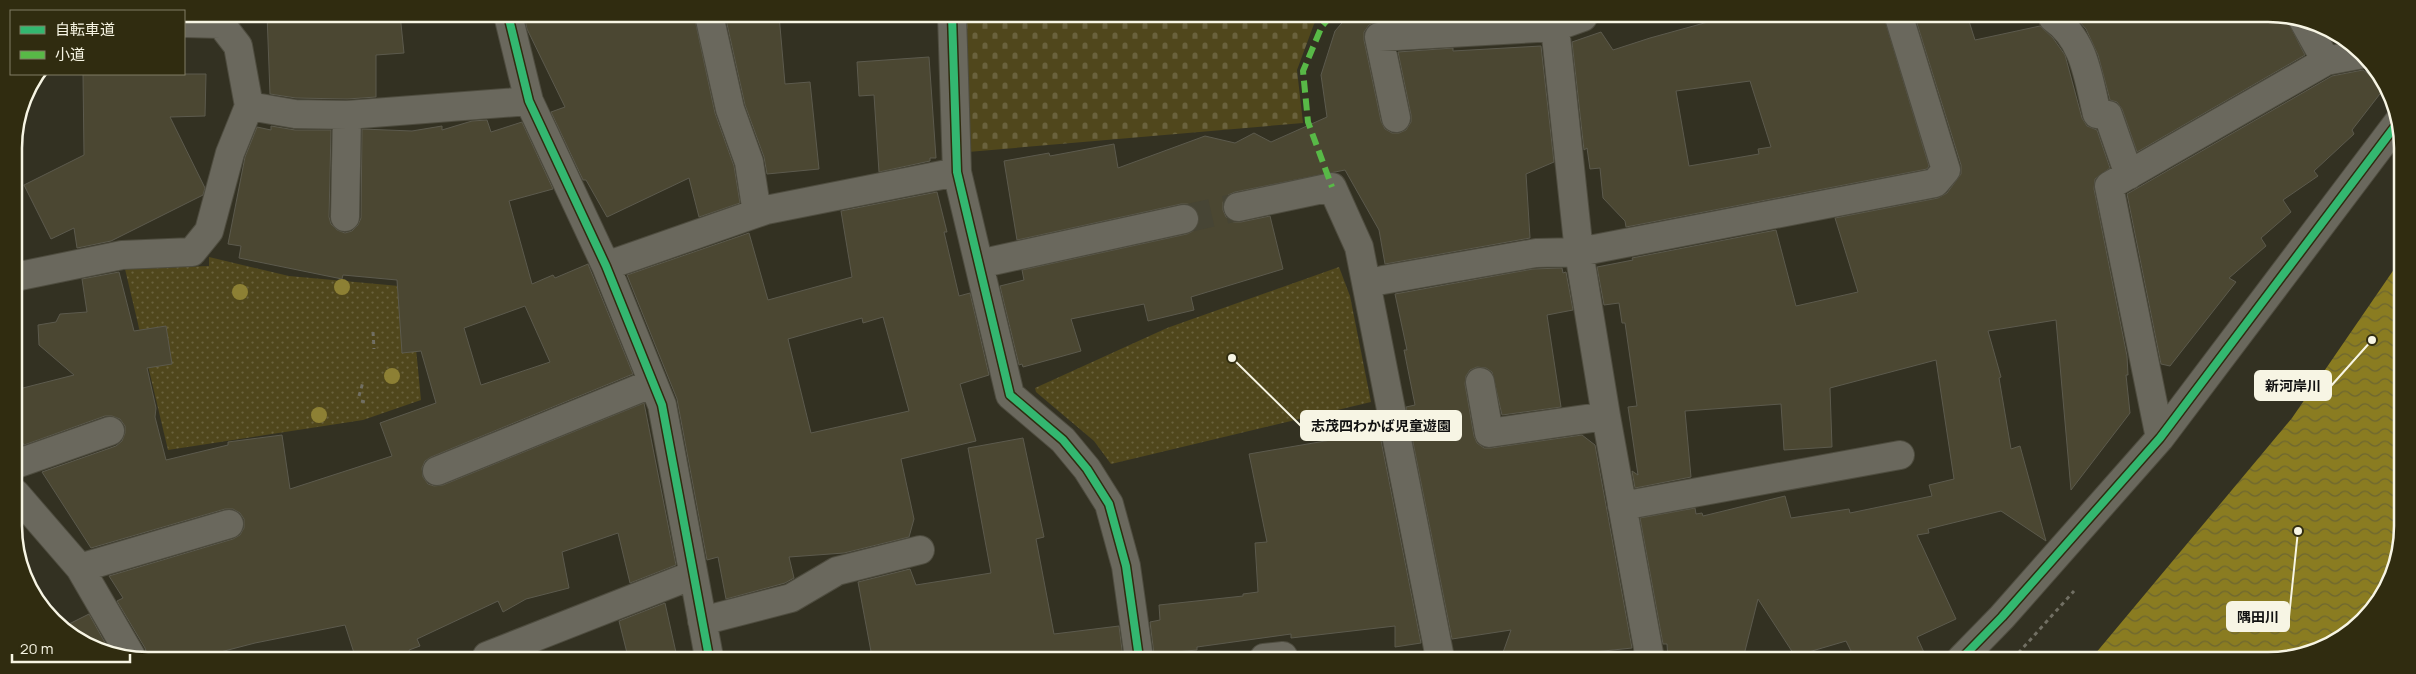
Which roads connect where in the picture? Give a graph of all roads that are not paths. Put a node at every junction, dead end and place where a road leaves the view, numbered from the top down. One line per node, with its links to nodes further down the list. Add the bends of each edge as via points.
1 (1568, 22): 8 (street)
2 (1901, 22): 23 (street, via 1946,170 1935,183)
3 (2059, 22): 18 (street, via 2067,27 2080,50 2097,114 2108,115)
4 (224, 23): 13 (street, via 238,46)
5 (510, 23): 12 (street)
6 (711, 23): 20 (street, via 730,109 749,162)
7 (952, 23): 17 (street)
8 (1555, 27): 15 (street, via 1379,37); 23 (street)
9 (2309, 30): 11 (street)
10 (2353, 56): 11 (street)
11 (2326, 61): 18 (street)
12 (529, 101): 14 (street); 25 (street)
13 (249, 106): 14 (street, via 295,114); 26 (street, via 230,153 209,231 192,252 122,255)
14 (347, 115): 21 (street)
15 (1396, 118)
16 (2392, 131): 32 (street)
17 (958, 172): 20 (street); 24 (street)
18 (2130, 175): 32 (street, via 2109,186)
19 (1238, 207): 27 (street, via 1332,187)
20 (757, 213): 25 (street)
21 (345, 217)
22 (1184, 219): 24 (street)
23 (1580, 252): 27 (street, via 1536,253); 30 (street)
24 (979, 264): 49 (street, via 1010,395 1063,440 1087,469 1109,504 1126,566)
25 (606, 266): 29 (street)
26 (23, 275)
27 (1375, 282): 44 (street)
28 (1480, 382): 30 (street, via 1490,433)
29 (653, 383): 35 (street); 41 (street, via 662,405)
30 (1606, 416): 37 (street)
31 (110, 431): 34 (street)
32 (2160, 438): 46 (street, via 2002,618)
33 (1900, 455): 37 (street)
34 (22, 462)
35 (436, 470)
36 (22, 501): 40 (street)
37 (1622, 506): 45 (street)
38 (230, 524): 40 (street)
39 (920, 550): 42 (street, via 837,571 791,598)
40 (80, 568): 43 (street)
41 (692, 575): 42 (street); 47 (street)
42 (702, 621): 48 (street)
43 (127, 649)
44 (1439, 651)
45 (1642, 651)
46 (1969, 651)
47 (498, 652)
48 (708, 652)
49 (1138, 652)

